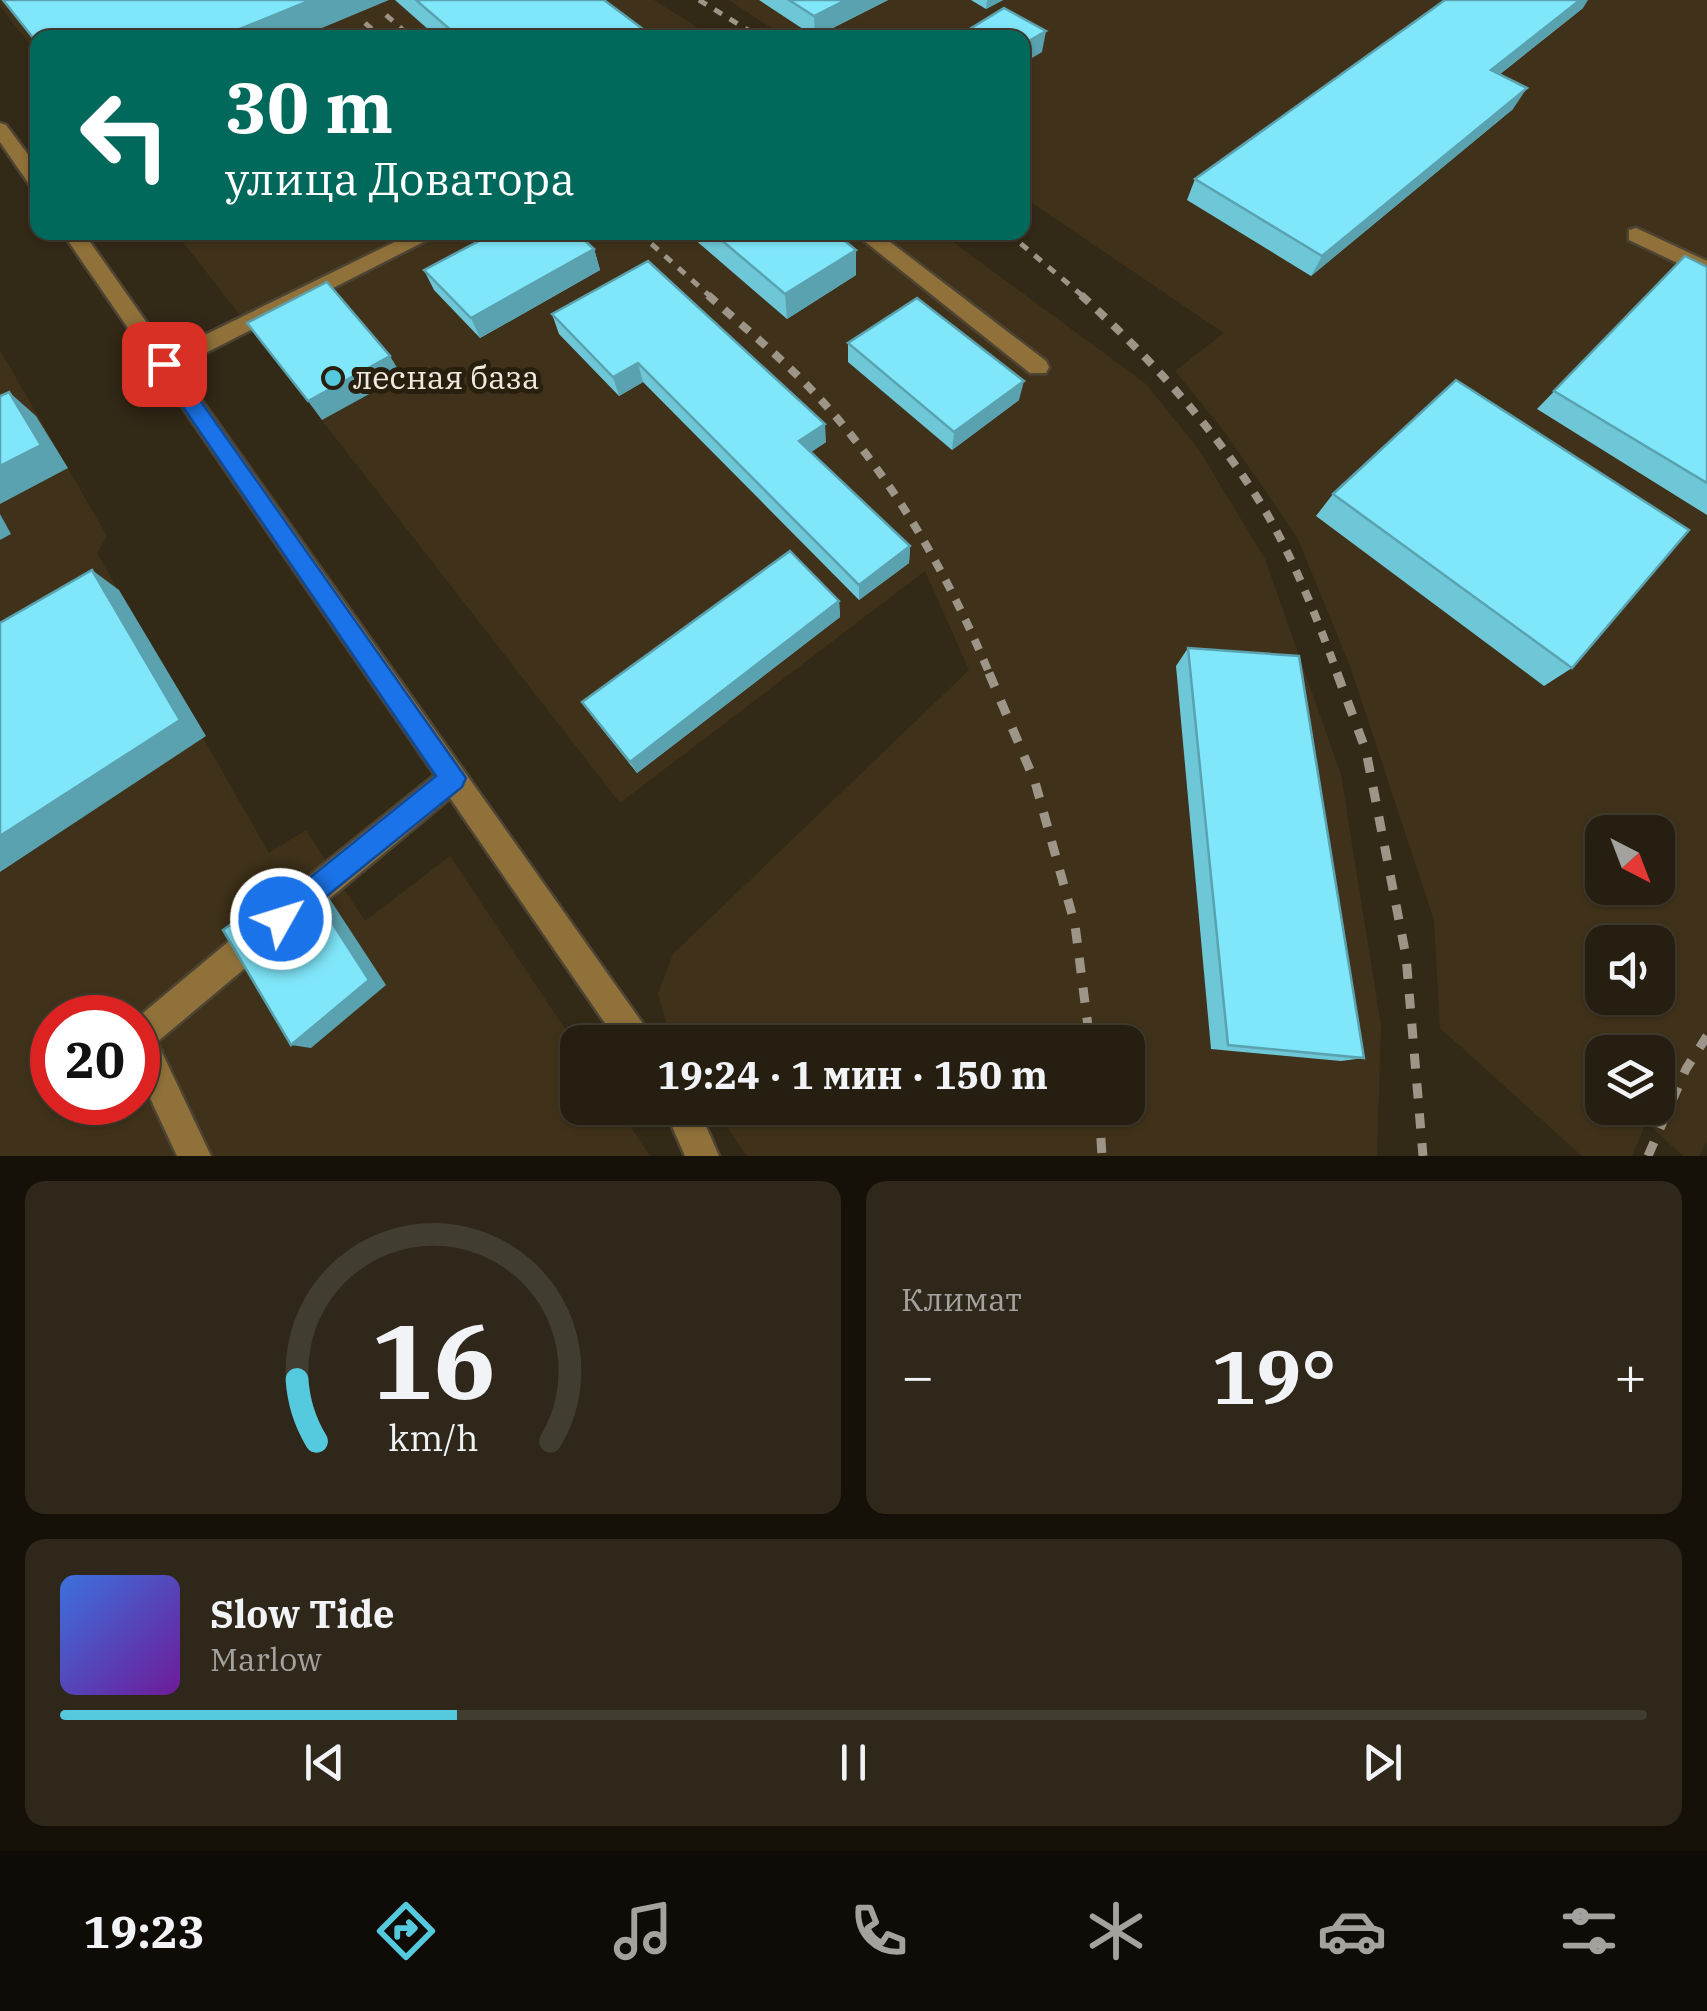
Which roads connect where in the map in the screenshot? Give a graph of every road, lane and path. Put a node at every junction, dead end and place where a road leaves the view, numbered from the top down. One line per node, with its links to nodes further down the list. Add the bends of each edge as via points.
1 (0, 129): 2 (street)
2 (30, 172)
3 (1636, 235): 7 (street)
4 (78, 240): 8 (street)
5 (417, 240): 8 (street)
6 (873, 240): 9 (street)
7 (1707, 270)
8 (164, 364): 10 (street)
9 (1038, 367)
10 (453, 778): 11 (street); 13 (street, via 138,1037)
11 (625, 1025)
12 (688, 1125): 14 (street)
13 (194, 1156)
14 (702, 1156)

